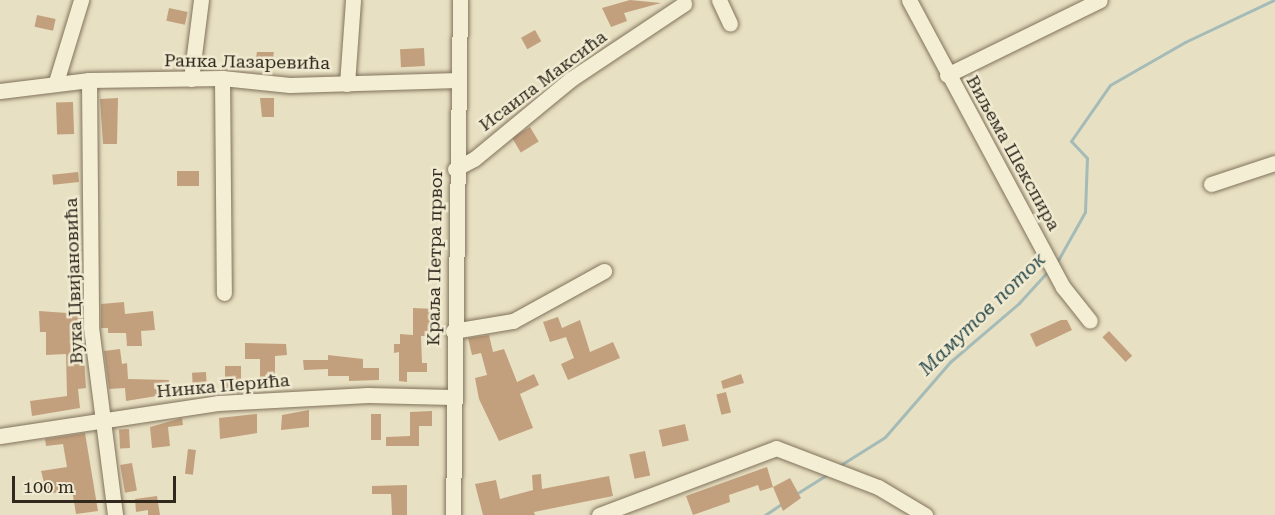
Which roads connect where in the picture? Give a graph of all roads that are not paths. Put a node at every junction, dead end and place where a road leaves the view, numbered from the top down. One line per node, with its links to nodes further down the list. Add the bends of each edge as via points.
1 (81, 0): 15 (street)
2 (201, 0): 12 (street)
3 (353, 0): 16 (street)
4 (460, 0): 14 (street, Краља Петра првог)
5 (719, 0): 9 (street)
6 (909, 0): 10 (street, Виљема Шекспира)
7 (1100, 0): 10 (street)
8 (684, 4): 19 (street, Исаила Максића, via 572,79 474,159)
9 (730, 24)
10 (947, 75): 23 (street, Виљема Шекспира, via 1053,267)
11 (222, 78): 12 (street, Ранка Лазаревића); 16 (street, Ранка Лазаревића, via 290,86); 22 (street)
12 (191, 79): 13 (street, Ранка Лазаревића)
13 (89, 80): 15 (street, Ранка Лазаревића); 26 (street, Вука Цвијановића, via 92,327)
14 (458, 80): 16 (street, Ранка Лазаревића); 19 (street, Краља Петра првог)
15 (56, 82): 17 (street, Ранка Лазаревића)
16 (347, 84)
17 (0, 91)
18 (1275, 163): 20 (street)
19 (455, 169): 24 (street, Краља Петра првог)
20 (1212, 184)
21 (604, 271): 24 (street, via 513,321)
22 (224, 293)
23 (1090, 321)
24 (453, 331): 25 (street, Краља Петра првог)
25 (452, 397): 26 (street, Нинка Перића, via 369,395 218,403); 29 (street, Краља Петра првог)
26 (101, 418): 27 (street, Нинка Перића); 28 (street, Вука Цвијановића)
27 (0, 436)
28 (115, 515)
29 (453, 515)
30 (599, 515): 31 (street, via 776,448 878,487)
31 (925, 515)

